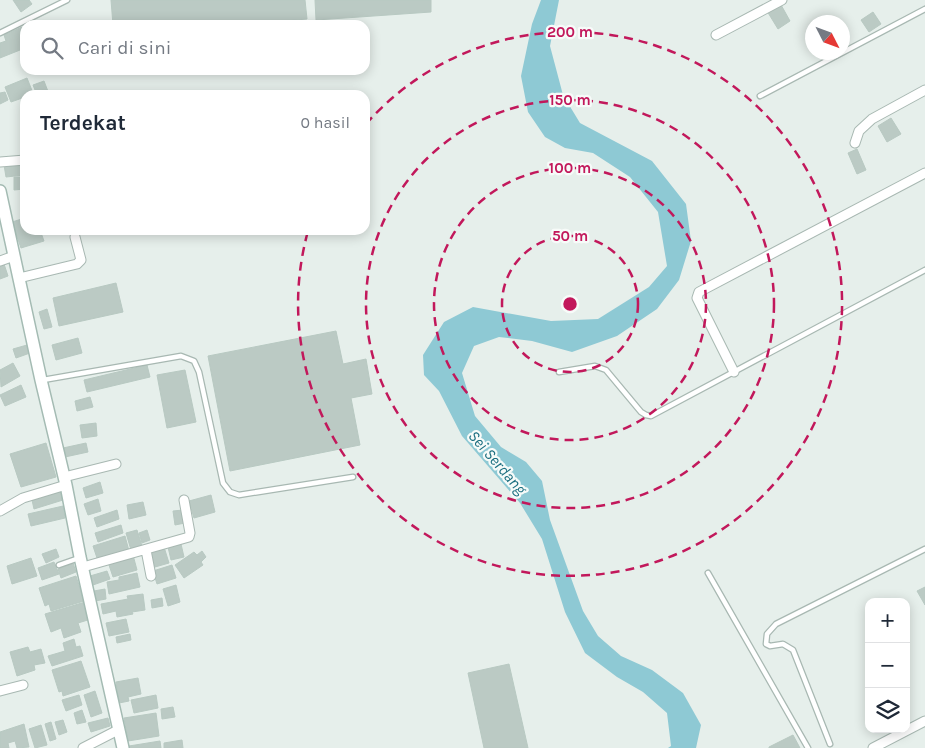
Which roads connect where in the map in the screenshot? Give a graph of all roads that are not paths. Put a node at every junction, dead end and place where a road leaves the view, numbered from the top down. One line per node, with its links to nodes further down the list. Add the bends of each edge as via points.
1 (67, 0): 4 (lane)
2 (782, 0): 7 (street)
3 (925, 9): 9 (lane)
4 (26, 20)
5 (20, 23): 6 (lane)
6 (0, 33)
7 (716, 35)
8 (925, 90): 10 (street, via 872,119 859,131)
9 (760, 96)
10 (855, 143)
11 (20, 160): 12 (street)
12 (0, 162)
13 (925, 173): 21 (street, via 699,292 697,298)
14 (0, 191): 16 (street)
15 (75, 237): 19 (street, via 81,260 77,264)
16 (14, 256): 17 (street); 19 (street)
17 (0, 261)
18 (925, 270): 21 (lane)
19 (19, 278): 22 (street)
20 (559, 372): 21 (lane, via 595,366 606,370 641,412 651,416)
21 (734, 372)
22 (41, 380): 24 (lane, via 182,356 194,362 199,372 223,484 230,492 239,495); 25 (street)
23 (116, 464): 25 (street)
24 (353, 477)
25 (65, 481): 27 (street); 30 (street)
26 (184, 500): 29 (street, via 190,536)
27 (0, 511)
28 (925, 549): 38 (lane, via 776,624 767,634 766,644 784,644 793,650)
29 (146, 550): 30 (street); 33 (street)
30 (81, 562): 31 (lane); 37 (street)
31 (59, 565)
32 (708, 574): 41 (lane)
33 (151, 576)
34 (23, 685): 35 (street)
35 (0, 691)
36 (925, 721): 42 (street)
37 (118, 730): 39 (street); 40 (street)
38 (830, 744)
39 (83, 748)
40 (122, 748)
41 (808, 748)
42 (873, 748)

